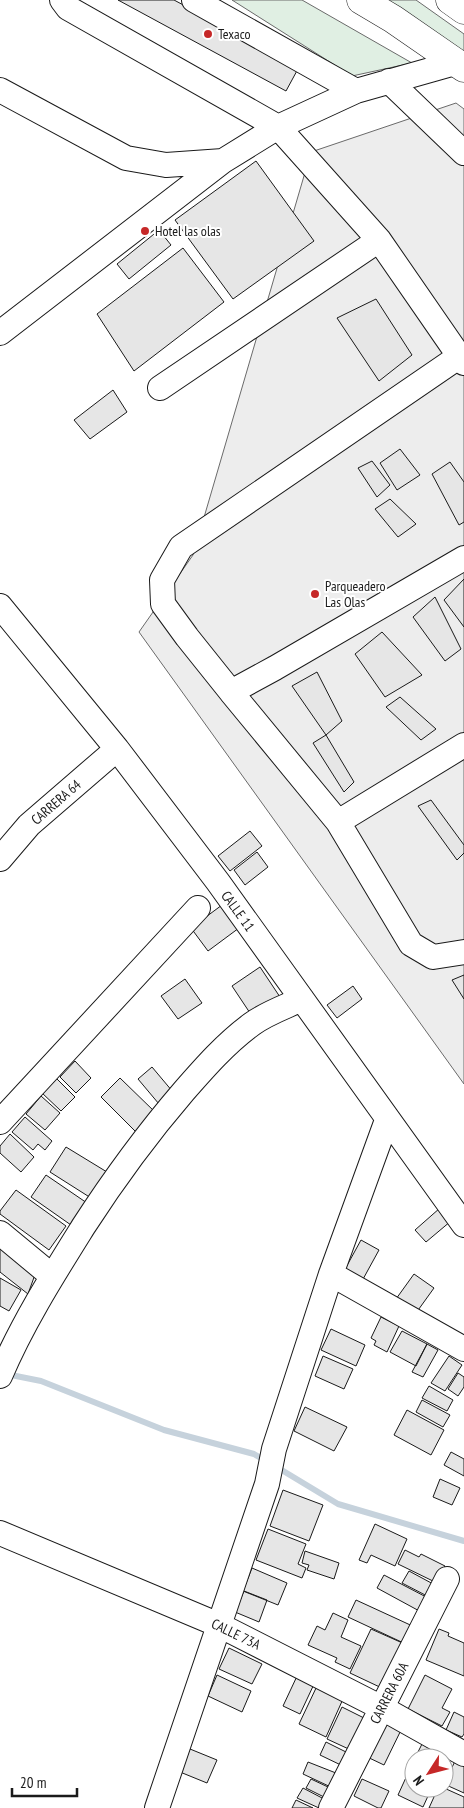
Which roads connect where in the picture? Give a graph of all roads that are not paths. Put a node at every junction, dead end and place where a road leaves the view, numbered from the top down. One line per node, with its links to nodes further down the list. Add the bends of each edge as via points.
1 (62, 0): 10 (street, via 68,8)
2 (194, 0): 9 (street)
3 (362, 0): 6 (main road)
4 (450, 0): 5 (main road)
5 (464, 10)
6 (460, 65): 7 (street)
7 (389, 82): 9 (street); 11 (street)
8 (0, 90): 12 (street, via 126,158 166,165)
9 (356, 91): 10 (street)
10 (278, 127): 12 (street); 13 (street)
11 (464, 152)
12 (223, 161): 14 (street)
13 (379, 240): 15 (street); 16 (street)
14 (0, 333)
15 (462, 360): 19 (street, via 181,547 162,580 163,604)
16 (160, 388)
17 (464, 558): 19 (street)
18 (0, 606): 21 (street, CALLE 11)
19 (231, 692): 22 (street)
20 (464, 745): 22 (street)
21 (117, 749): 23 (street, CARRERA 64, via 29,825); 26 (street, CALLE 11)
22 (338, 822): 25 (street, via 411,944 432,957)
23 (0, 859)
24 (198, 908): 28 (street)
25 (464, 952)
26 (302, 999): 27 (street, CALLE 11); 32 (street, via 252,1024 212,1058 154,1126 113,1181)
27 (387, 1120): 29 (street, CALLE 11); 31 (street)
28 (0, 1122)
29 (464, 1225)
30 (0, 1232): 32 (street)
31 (331, 1274): 33 (street); 37 (street, via 274,1449 268,1484)
32 (52, 1276): 34 (street)
33 (464, 1349)
34 (3, 1368)
35 (0, 1533): 37 (street, CALLE 73A)
36 (447, 1578): 38 (street, CARRERA 60A)
37 (219, 1625): 38 (street, CALLE 73A); 40 (street)
38 (382, 1708): 39 (street, CALLE 73A); 41 (street, CARRERA 60A)
39 (464, 1754)
40 (157, 1808)
41 (330, 1808)

